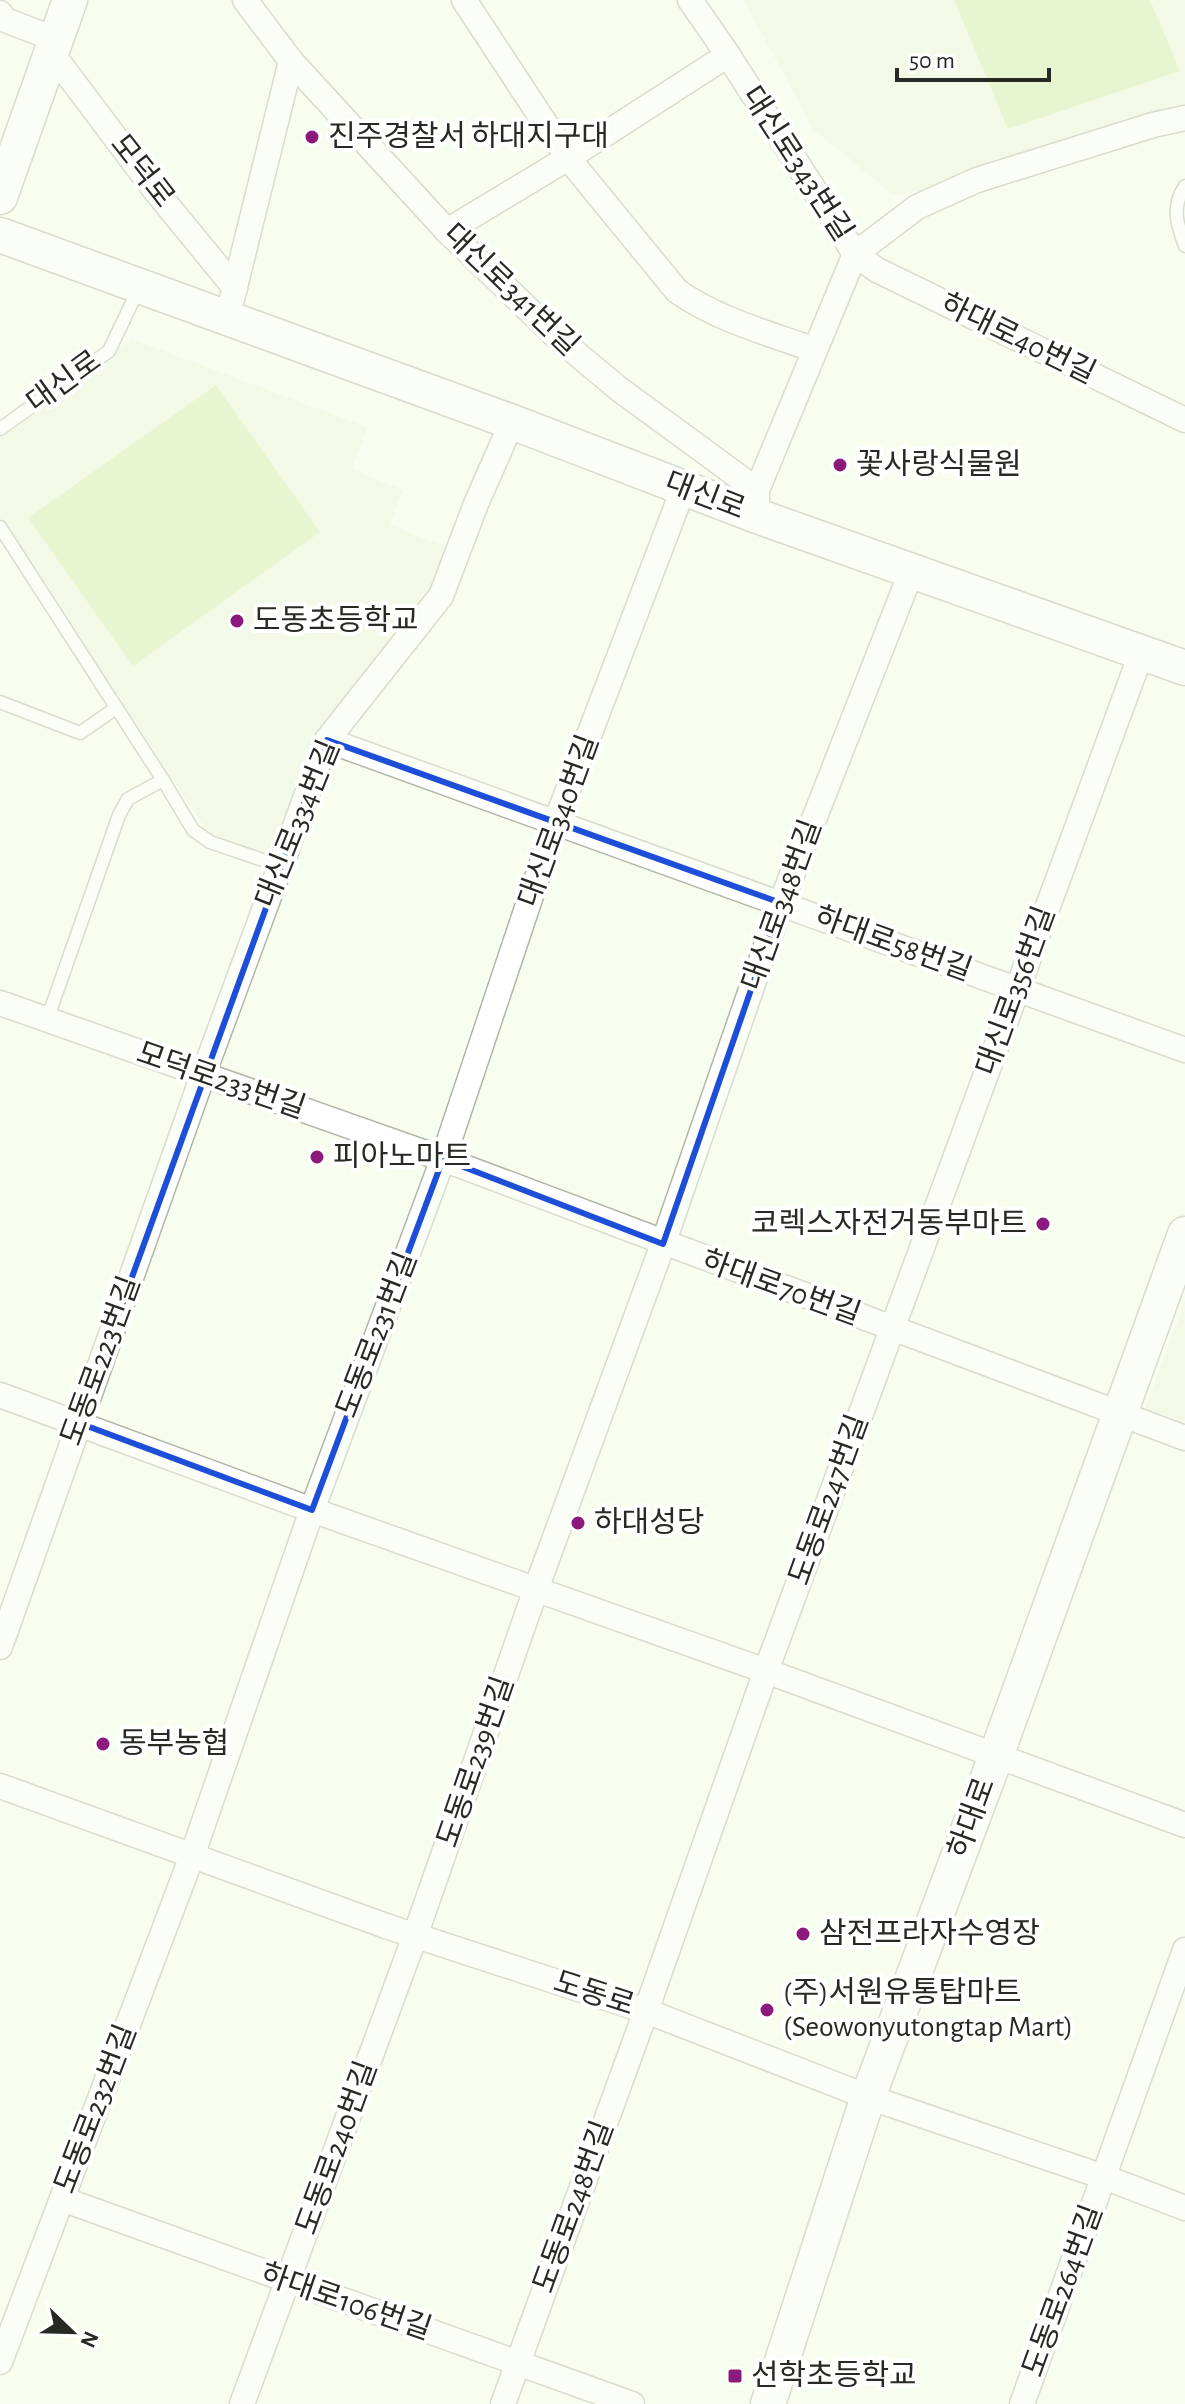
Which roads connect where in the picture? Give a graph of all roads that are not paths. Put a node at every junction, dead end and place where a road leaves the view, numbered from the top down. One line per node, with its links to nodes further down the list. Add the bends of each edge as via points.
1 (70, 0): 6 (street)
2 (245, 0): 8 (street, 대신로341번길)
3 (464, 0): 10 (street)
4 (690, 0): 7 (street, 대신로343번길)
5 (0, 13): 6 (street)
6 (53, 45): 12 (street); 18 (street, 모덕로)
7 (728, 55): 10 (street); 16 (street, 대신로343번길)
8 (291, 61): 13 (street, 대신로341번길); 18 (street)
9 (1185, 118): 16 (street, via 977,180 917,207)
10 (568, 158): 13 (street); 19 (street, via 677,291 720,316)
11 (1185, 186): 15 (lane, via 1175,208)
12 (0, 197)
13 (447, 231): 24 (street, 대신로341번길, via 559,339)
14 (0, 235): 17 (street, 대신로)
15 (1185, 246)
16 (855, 254): 19 (street, 대신로343번길); 20 (street, 하대로40번길, via 877,270)
17 (140, 285): 18 (street, 대신로); 22 (lane, 대신로, via 109,351)
18 (231, 303): 21 (street, 대신로)
19 (815, 350): 24 (street, 대신로343번길)
20 (1185, 420)
21 (512, 422): 23 (street, 대신로); 31 (street, 대신로334번길, via 441,596)
22 (0, 429)
23 (684, 487): 24 (street, 대신로); 33 (street, 대신로340번길)
24 (757, 503): 26 (street, 대신로)
25 (0, 527): 30 (lane)
26 (912, 570): 27 (street, 대신로); 35 (street, 대신로348번길)
27 (1141, 654): 28 (street, 대신로); 36 (street, 대신로356번길)
28 (1185, 668)
29 (0, 702): 30 (lane, via 80,733)
30 (116, 708): 32 (lane)
31 (327, 740): 33 (street, 하대로58번길); 34 (street, 대신로334번길)
32 (163, 780): 34 (lane, via 193,830 210,842); 38 (lane, via 128,799 119,815)
33 (555, 824): 35 (street, 하대로58번길); 41 (street, 대신로340번길)
34 (280, 866): 40 (street, 대신로334번길)
35 (781, 903): 36 (street, 하대로58번길); 43 (street, 대신로348번길)
36 (1017, 989): 39 (street, 하대로58번길); 44 (street, 대신로356번길)
37 (0, 1003): 38 (street, 모덕로233번길)
38 (47, 1020): 40 (street, 모덕로233번길)
39 (1185, 1050)
40 (203, 1075): 41 (street, 모덕로233번길); 47 (street, 도동로223번길)
41 (443, 1159): 43 (street, 하대로70번길); 49 (street, 도동로231번길)
42 (1185, 1234): 46 (street, 하대로)
43 (663, 1244): 44 (street, 하대로70번길); 50 (street, 도동로239번길)
44 (893, 1329): 46 (street, 하대로70번길); 52 (street, 도동로247번길)
45 (0, 1395): 47 (street)
46 (1121, 1415): 48 (street, 하대로70번길); 53 (street, 하대로)
47 (79, 1423): 49 (street); 51 (street, 도동로223번길)
48 (1185, 1438)
49 (312, 1510): 50 (street); 56 (street, 도동로231번길)
50 (536, 1589): 52 (street); 57 (street, 도동로239번길)
51 (0, 1647)
52 (766, 1671): 53 (street); 59 (street, 도동로247번길)
53 (996, 1756): 55 (street); 60 (street, 하대로)
54 (0, 1786): 56 (street, 도동로)
55 (1185, 1825)
56 (192, 1856): 57 (street, 도동로); 62 (street, 도동로232번길)
57 (415, 1936): 59 (street, 도동로); 64 (street, 도동로240번길)
58 (1185, 1950): 61 (street, 도동로264번길)
59 (646, 2011): 60 (street, 도동로); 66 (street, 도동로248번길)
60 (868, 2097): 61 (street, 도동로); 70 (street, 하대로)
61 (1104, 2177): 63 (street, 도동로); 71 (street, 도동로264번길)
62 (62, 2199): 64 (street, 하대로106번길); 65 (street, 도동로232번길)
63 (1185, 2208)
64 (288, 2282): 66 (street, 하대로106번길); 67 (street, 도동로240번길)
65 (0, 2362)
66 (518, 2363): 68 (street, 도동로248번길); 69 (street, 하대로106번길)
67 (242, 2404)
68 (503, 2404)
69 (632, 2404)
70 (768, 2404)
71 (1022, 2404)

